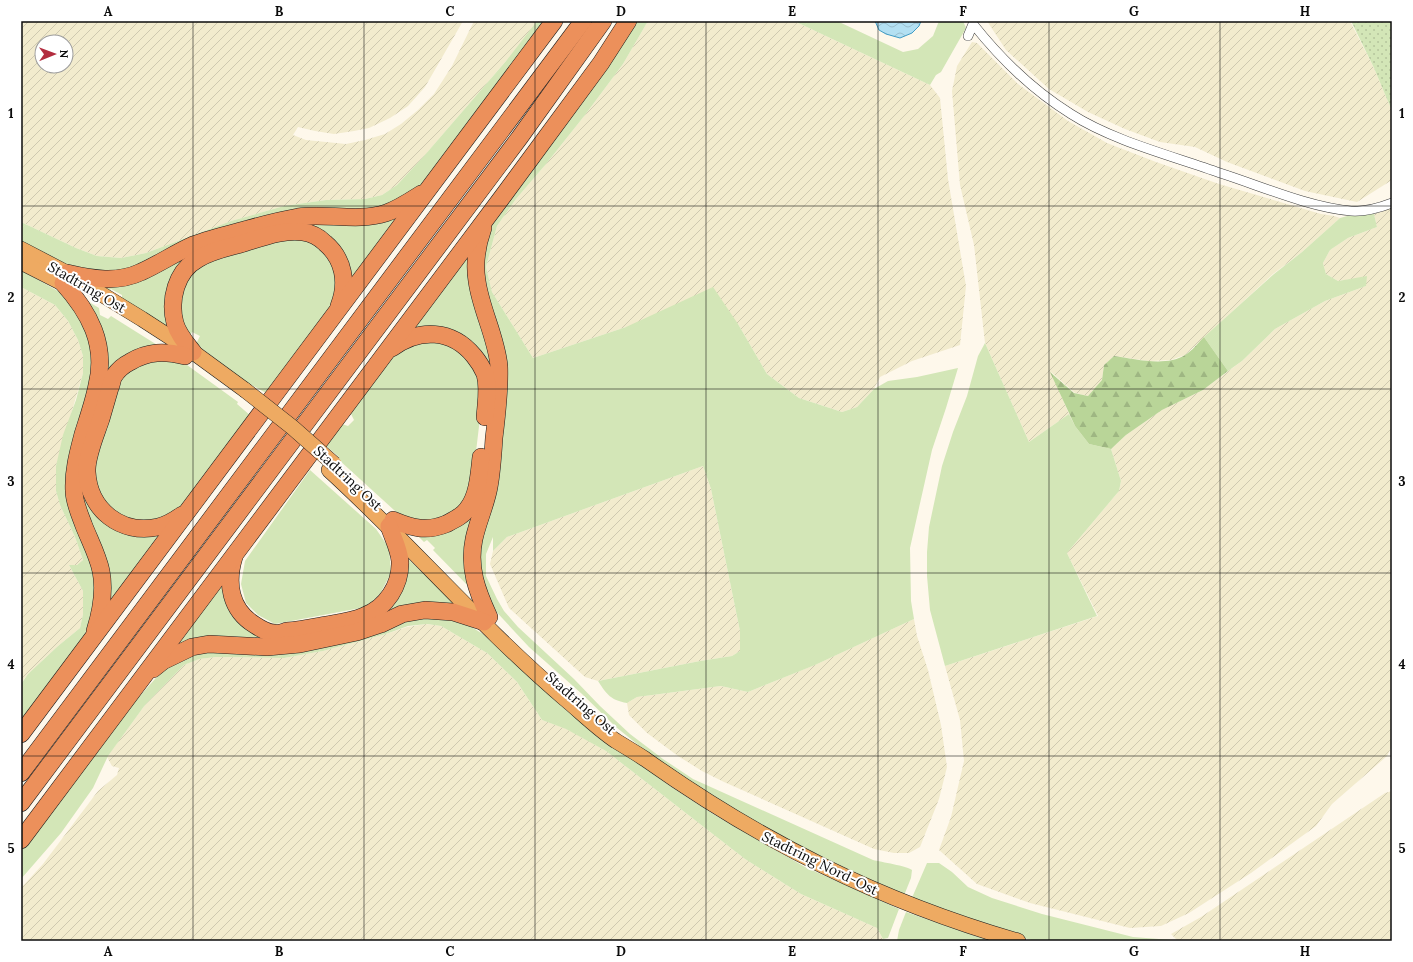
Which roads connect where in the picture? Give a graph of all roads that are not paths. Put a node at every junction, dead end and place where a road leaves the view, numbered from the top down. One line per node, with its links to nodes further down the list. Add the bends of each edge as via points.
1 (554, 21): 6 (highway)
2 (583, 21): 23 (highway)
3 (603, 21): 24 (highway, via 515,143)
4 (628, 21): 8 (highway, via 601,62)
5 (968, 36): 7 (street, via 973,24 991,47 1027,81 1071,114 1101,130 1327,207 1356,211 1376,209)
6 (431, 187): 11 (highway, via 406,204 386,213 282,220 219,236 192,246 140,273 115,279); 12 (highway)
7 (1392, 203)
8 (488, 214): 14 (highway); 18 (highway, via 480,238 476,266 480,298 496,344 499,393 489,488 474,540 472,557 473,576)
9 (21, 249): 11 (highway, Stadtring Ost)
10 (21, 262): 11 (highway, Stadtring Ost)
11 (65, 278): 13 (highway, Stadtring Ost, via 142,319); 19 (highway, via 89,316 99,347 98,383 77,455 74,475 74,493 80,516 101,570 103,585 102,603)
12 (337, 313): 13 (highway, via 344,281 343,269 332,249 319,238 305,232 289,231 261,237 208,253 196,259 184,271 177,283 173,310); 15 (highway)
13 (189, 354): 15 (highway, via 163,352 139,356 124,365 114,376 87,471 90,492 103,512 117,522 130,527 159,527); 16 (highway, Stadtring Ost, bridge, via 292,427)
14 (383, 355): 16 (highway, via 404,340 416,336 439,335 454,339 468,349 480,363 485,375 487,396 479,476 469,508 456,520 435,528 425,529); 17 (highway)
15 (188, 512): 19 (highway)
16 (391, 523): 17 (highway, via 400,561 394,588 376,611 350,621 275,633 248,621 238,611 232,598 230,570); 18 (highway, Stadtring Ost)
17 (236, 551): 20 (highway)
18 (486, 620): 20 (highway, via 453,612 425,610 402,614 357,632 300,644 267,647 203,645 192,647 163,661); 22 (highway, Stadtring Ost)
19 (92, 641): 21 (highway)
20 (140, 678): 25 (highway)
21 (21, 734)
22 (637, 754): 26 (highway, Stadtring Nord-Ost, via 724,812 830,870 931,913)
23 (21, 773)
24 (21, 803)
25 (21, 840)
26 (1018, 941)

